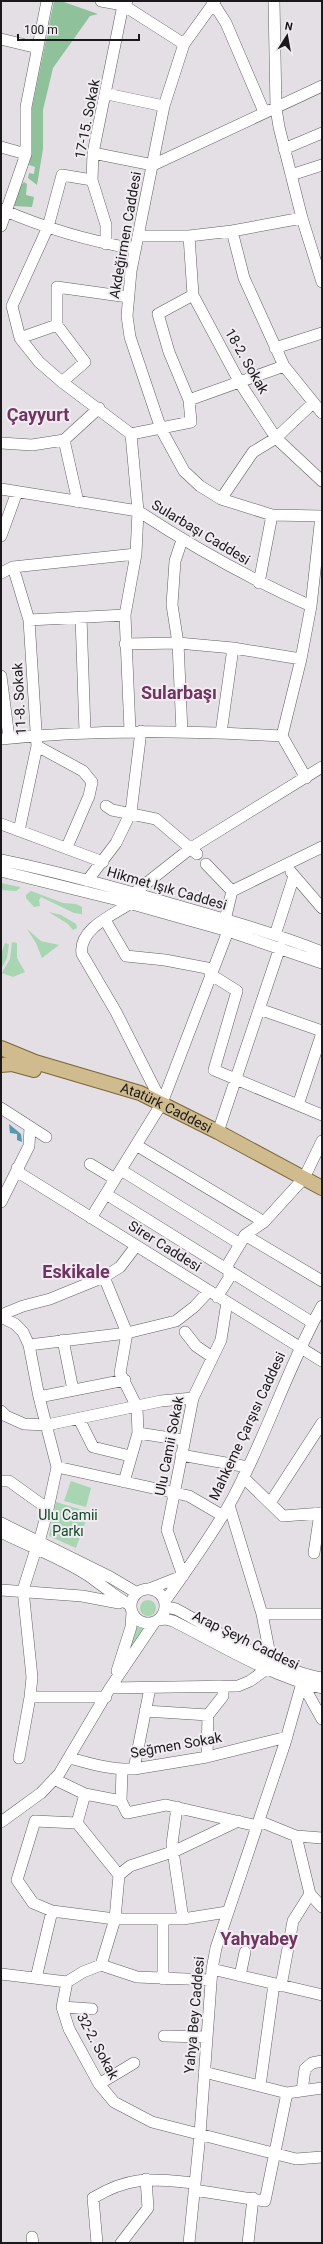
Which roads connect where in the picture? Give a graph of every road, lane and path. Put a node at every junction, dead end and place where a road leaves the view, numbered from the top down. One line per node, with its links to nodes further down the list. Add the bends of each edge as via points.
1 (47, 1): 8 (street)
2 (100, 1): 5 (street)
3 (214, 1): 7 (street, Akdeğirmen Caddesi); 13 (street)
4 (274, 1): 12 (street)
5 (125, 3): 7 (street); 10 (street, 17-15. Sokak)
6 (1, 39): 8 (street)
7 (184, 44): 11 (street, Akdeğirmen Caddesi)
8 (38, 48): 18 (street, via 26,107)
9 (322, 86): 12 (street)
10 (106, 94): 11 (street); 17 (street, 17-15. Sokak)
11 (164, 106): 19 (street, Akdeğirmen Caddesi)
12 (276, 108): 13 (street); 16 (street)
13 (264, 112): 19 (street)
14 (322, 133): 16 (street)
15 (1, 147): 18 (street)
16 (284, 149): 21 (street)
17 (94, 153): 19 (street); 22 (street, 17-15. Sokak)
18 (26, 154): 23 (street)
19 (152, 165): 28 (street, Akdeğirmen Caddesi)
20 (322, 165): 21 (street)
21 (292, 175): 24 (street)
22 (92, 180): 26 (street, via 62,175); 30 (street, 17-15. Sokak, via 106,225)
23 (3, 210): 25 (street); 26 (street)
24 (302, 218): 27 (street); 31 (street)
25 (1, 226)
26 (48, 227): 30 (street); 38 (street, via 12,306)
27 (232, 231): 29 (street); 39 (street, via 244,278)
28 (139, 236): 29 (street); 32 (street, Akdeğirmen Caddesi)
29 (189, 236): 34 (street, 18-2. Sokak)
30 (106, 244): 32 (street)
31 (317, 246): 33 (street)
32 (135, 249): 35 (street, Akdeğirmen Caddesi)
33 (322, 282)
34 (193, 295): 42 (street, 18-2. Sokak); 43 (street, via 158,314)
35 (128, 297): 36 (street, via 57,287); 47 (street, Akdeğirmen Caddesi, via 130,337)
36 (57, 325): 38 (street); 41 (street, via 85,362)
37 (322, 333): 39 (street)
38 (20, 338): 41 (street, via 39,362)
39 (275, 348): 40 (street)
40 (284, 366): 42 (street); 44 (street)
41 (62, 382): 45 (street)
42 (240, 383): 43 (street); 49 (street, 18-2. Sokak)
43 (189, 400): 47 (street, via 192,422)
44 (313, 403): 46 (street); 49 (street)
45 (99, 408): 48 (street); 50 (street)
46 (322, 413)
47 (161, 428): 48 (street); 55 (street, Akdeğirmen Caddesi, via 184,471)
48 (131, 434): 57 (street, Sularbaşı Caddesi)
49 (276, 438): 52 (street, 18-2. Sokak); 55 (street, via 253,452)
50 (64, 440): 51 (street, via 32,445); 56 (street)
51 (1, 443)
52 (322, 481)
53 (1, 489): 54 (street)
54 (17, 492): 56 (street); 60 (street)
55 (221, 500): 58 (street, Akdeğirmen Caddesi)
56 (78, 502): 57 (street)
57 (138, 511): 61 (street, Sularbaşı Caddesi); 62 (street)
58 (272, 515): 59 (street, Akdeğirmen Caddesi); 65 (street)
59 (321, 516): 66 (street)
60 (1, 536)
61 (182, 540): 65 (street, Sularbaşı Caddesi); 70 (street, via 175,561 172,605)
62 (136, 554): 63 (street); 67 (street)
63 (13, 567): 64 (street); 69 (street, 11-8. Sokak)
64 (1, 573)
65 (259, 583): 66 (street, Sularbaşı Caddesi)
66 (311, 606): 73 (street)
67 (125, 615): 68 (street); 71 (street)
68 (81, 618): 69 (street); 77 (street)
69 (29, 620): 80 (street, 11-8. Sokak)
70 (178, 643): 71 (street); 72 (street); 78 (street)
71 (125, 644): 75 (street)
72 (233, 648): 73 (street); 79 (street)
73 (301, 659): 81 (street)
74 (1, 676): 82 (street)
75 (130, 730): 76 (street); 77 (street)
76 (141, 731): 78 (street); 87 (street)
77 (85, 732): 80 (street)
78 (182, 732): 79 (street)
79 (221, 733): 81 (street)
80 (36, 735): 82 (street); 83 (street, 11-8. Sokak)
81 (282, 736): 85 (street)
82 (5, 739)
83 (37, 746): 89 (street, 11-8. Sokak); 90 (street, via 83,771 92,782 89,796)
84 (322, 767): 85 (street)
85 (306, 778): 92 (street)
86 (106, 806): 87 (street, via 112,810)
87 (131, 812): 92 (street, via 156,818); 94 (street, via 116,843)
88 (1, 824): 89 (street)
89 (19, 831): 90 (street)
90 (67, 847): 94 (street)
91 (322, 847): 96 (street)
92 (194, 851): 101 (street)
93 (1, 860): 99 (street, Hikmet Işık Caddesi)
94 (103, 862): 99 (street)
95 (206, 864): 100 (street)
96 (284, 864): 98 (street); 100 (street)
97 (1, 871): 102 (street, Hikmet Işık Caddesi)
98 (294, 876): 103 (street); 107 (street)
99 (87, 881): 101 (street, Hikmet Işık Caddesi)
100 (232, 891): 105 (street)
101 (132, 898): 102 (street, Hikmet Işık Caddesi); 104 (street); 105 (street, Hikmet Işık Caddesi); 106 (street, Hikmet Işık Caddesi)
102 (118, 900): 104 (street)
103 (322, 908)
104 (105, 920): 111 (street, via 126,956 165,960); 118 (street, via 85,936 81,946 82,954 116,1012)
105 (225, 920): 107 (street, Hikmet Işık Caddesi)
106 (228, 931): 108 (street, Hikmet Işık Caddesi); 111 (street)
107 (275, 935): 109 (street, Hikmet Işık Caddesi)
108 (280, 947): 110 (street, Hikmet Işık Caddesi); 112 (street)
109 (322, 952)
110 (322, 963)
111 (211, 972): 116 (street, via 237,991 214,1070); 118 (street)
112 (259, 1009): 113 (street); 116 (street)
113 (322, 1032): 117 (street)
114 (1, 1048): 118 (main road, Atatürk Caddesi, via 35,1062 120,1086)
115 (1, 1065): 118 (main road, Atatürk Caddesi, via 12,1064)
116 (235, 1078): 117 (street); 122 (street)
117 (298, 1105): 120 (street)
118 (160, 1106): 122 (main road, Atatürk Caddesi); 125 (street); 129 (main road, Atatürk Caddesi)
119 (1, 1108): 121 (street)
120 (322, 1115)
121 (30, 1127): 123 (street); 127 (street, via 30,1140)
122 (218, 1132): 129 (main road, Atatürk Caddesi)
123 (46, 1137)
124 (322, 1141): 129 (street)
125 (136, 1145): 128 (street); 135 (street)
126 (90, 1164): 128 (street)
127 (17, 1168): 133 (street); 134 (street, Sirer Caddesi, via 19,1173)
128 (118, 1175): 131 (street); 136 (street)
129 (302, 1181): 130 (main road, Atatürk Caddesi); 132 (main road, Atatürk Caddesi); 135 (street)
130 (322, 1188)
131 (106, 1194): 134 (street); 138 (street)
132 (322, 1198)
133 (1, 1202)
134 (91, 1218): 137 (street, Sirer Caddesi)
135 (264, 1222): 136 (street)
136 (243, 1240): 138 (street, via 228,1264); 140 (street)
137 (136, 1246): 139 (street, via 120,1267); 141 (street, Sirer Caddesi)
138 (228, 1269): 141 (street, via 229,1278); 144 (street)
139 (104, 1277): 143 (street); 146 (street)
140 (322, 1281)
141 (218, 1297): 146 (street, via 194,1307 176,1321); 149 (street, Sirer Caddesi); 150 (street, Ulu Camii Sokak, via 221,1340)
142 (322, 1306): 144 (street, Mahkeme Çarşısı Caddesi)
143 (1, 1316): 148 (street, via 23,1332)
144 (313, 1323): 149 (street, Mahkeme Çarşısı Caddesi)
145 (185, 1332): 150 (street, via 196,1346)
146 (127, 1333): 147 (street); 152 (street, via 120,1373)
147 (63, 1340): 148 (street); 153 (street)
148 (29, 1345): 154 (street)
149 (300, 1348): 151 (street, Sirer Caddesi); 165 (street, Mahkeme Çarşısı Caddesi)
150 (212, 1357): 155 (street, Ulu Camii Sokak)
151 (322, 1361)
152 (125, 1380): 153 (street); 156 (street)
153 (73, 1390): 154 (street)
154 (39, 1397): 160 (street)
155 (192, 1398): 156 (street, via 161,1401); 162 (street, Ulu Camii Sokak)
156 (137, 1407): 158 (street); 161 (street)
157 (1, 1411): 160 (street, via 24,1424)
158 (79, 1419): 160 (street); 164 (street, via 93,1448)
159 (322, 1423): 171 (street)
160 (47, 1425): 166 (street)
161 (138, 1433): 162 (street); 164 (street)
162 (183, 1440): 163 (street, Ulu Camii Sokak)
163 (181, 1455): 165 (street); 170 (street, Ulu Camii Sokak)
164 (130, 1456): 169 (street)
165 (248, 1466): 167 (street, Mahkeme Çarşısı Caddesi)
166 (57, 1467): 169 (street); 173 (street)
167 (243, 1477): 171 (street); 172 (street, Mahkeme Çarşısı Caddesi)
168 (1, 1481): 173 (street, via 9,1481)
169 (124, 1482): 170 (street)
170 (175, 1494): 174 (street, via 189,1496); 181 (street, Ulu Camii Sokak, via 167,1530)
171 (270, 1504): 175 (street, via 283,1516)
172 (229, 1505): 181 (street, Mahkeme Çarşısı Caddesi); 189 (street)
173 (48, 1509): 178 (street)
174 (218, 1513)
175 (321, 1513): 179 (street)
176 (1, 1523): 178 (street)
177 (1, 1532): 178 (street)
178 (37, 1545): 180 (street); 184 (street); 185 (street)
179 (314, 1553)
180 (89, 1576): 186 (street, via 90,1586); 188 (street)
181 (183, 1576): 182 (street); 187 (street, Mahkeme Çarşısı Caddesi)
182 (149, 1589): 185 (street); 187 (street, via 158,1592)
183 (1, 1590): 184 (street)
184 (23, 1590): 186 (street); 199 (street, via 32,1677)
185 (138, 1593): 188 (street, via 133,1599)
186 (82, 1596): 188 (street)
187 (165, 1604): 191 (street, via 164,1614); 192 (street, Arap Şeyh Caddesi)
188 (132, 1610): 191 (street, via 141,1622); 198 (street, via 131,1627)
189 (262, 1614): 190 (street); 192 (street)
190 (322, 1614)
191 (156, 1622): 192 (street, Arap Şeyh Caddesi, via 165,1619 173,1621); 198 (street)
192 (270, 1664): 193 (street, Arap Şeyh Caddesi); 194 (street, Arap Şeyh Caddesi); 195 (street, via 250,1681 238,1686)
193 (322, 1678)
194 (302, 1683): 197 (street, Arap Şeyh Caddesi); 202 (street); 203 (street, Yahya Bey Caddesi)
195 (223, 1686): 196 (street); 201 (street, via 223,1696)
196 (150, 1688): 198 (street); 200 (street)
197 (322, 1688)
198 (110, 1690): 199 (street); 206 (street)
199 (30, 1697): 205 (street)
200 (146, 1711): 201 (street); 207 (street)
201 (208, 1715): 204 (street)
202 (322, 1718)
203 (287, 1737): 204 (street, Seğmen Sokak); 216 (street, Yahya Bey Caddesi)
204 (207, 1757): 207 (street, Seğmen Sokak)
205 (19, 1758)
206 (70, 1758): 208 (street, Seğmen Sokak); 209 (street)
207 (134, 1769): 208 (street, Seğmen Sokak)
208 (122, 1770): 211 (street)
209 (54, 1780): 210 (street); 214 (street, via 41,1793)
210 (85, 1794): 211 (street); 215 (street)
211 (121, 1801): 212 (street, via 127,1813 166,1805)
212 (177, 1806): 213 (street); 219 (street, via 172,1844)
213 (238, 1821): 216 (street); 219 (street)
214 (1, 1822)
215 (77, 1823): 220 (street); 223 (street, via 35,1821 17,1880 33,1903)
216 (258, 1823): 217 (street); 224 (street, Yahya Bey Caddesi)
217 (296, 1836): 218 (street); 221 (street)
218 (322, 1838)
219 (175, 1851): 220 (street, via 130,1866); 227 (street)
220 (118, 1876): 225 (street)
221 (310, 1894): 222 (street); 236 (street, via 293,1921)
222 (322, 1907)
223 (52, 1911): 225 (street); 233 (street)
224 (227, 1912): 227 (street); 231 (street, Yahya Bey Caddesi, via 216,1948)
225 (115, 1919): 226 (street); 229 (street)
226 (163, 1919): 227 (street); 234 (street)
227 (184, 1919)
228 (246, 1952): 232 (street)
229 (101, 1965): 234 (street, via 137,1977); 235 (street, via 82,1972)
230 (1, 1974): 233 (street)
231 (212, 1975): 232 (street); 234 (street); 241 (street, Yahya Bey Caddesi)
232 (240, 1976): 236 (street)
233 (36, 1978): 235 (street)
234 (163, 1979)
235 (67, 1982): 238 (street, 32-2. Sokak)
236 (277, 1985): 237 (street); 246 (street)
237 (322, 1996)
238 (62, 2007): 239 (street); 245 (street, 32-2. Sokak, via 70,2029)
239 (92, 2009)
240 (164, 2036): 241 (street)
241 (207, 2037): 244 (street, Yahya Bey Caddesi)
242 (322, 2061): 248 (street, via 312,2063 305,2069)
243 (134, 2063): 245 (street)
244 (204, 2072): 246 (street); 250 (street, Yahya Bey Caddesi)
245 (99, 2084): 250 (street, 32-2. Sokak, via 114,2102 152,2122)
246 (260, 2086): 249 (street)
247 (322, 2088): 248 (street)
248 (302, 2091): 249 (street)
249 (287, 2093): 251 (street)
250 (200, 2134): 251 (street, 32-2. Sokak); 254 (street, Yahya Bey Caddesi)
251 (275, 2152): 252 (street, 32-2. Sokak, via 296,2159); 255 (street, via 265,2201)
252 (322, 2157)
253 (146, 2179): 254 (street); 256 (street, via 111,2187 93,2198); 257 (street, via 148,2208)
254 (195, 2187): 255 (street); 258 (street, Yahya Bey Caddesi)
255 (253, 2198): 259 (street)
256 (100, 2242)
257 (121, 2243)
258 (189, 2243)
259 (248, 2243)

